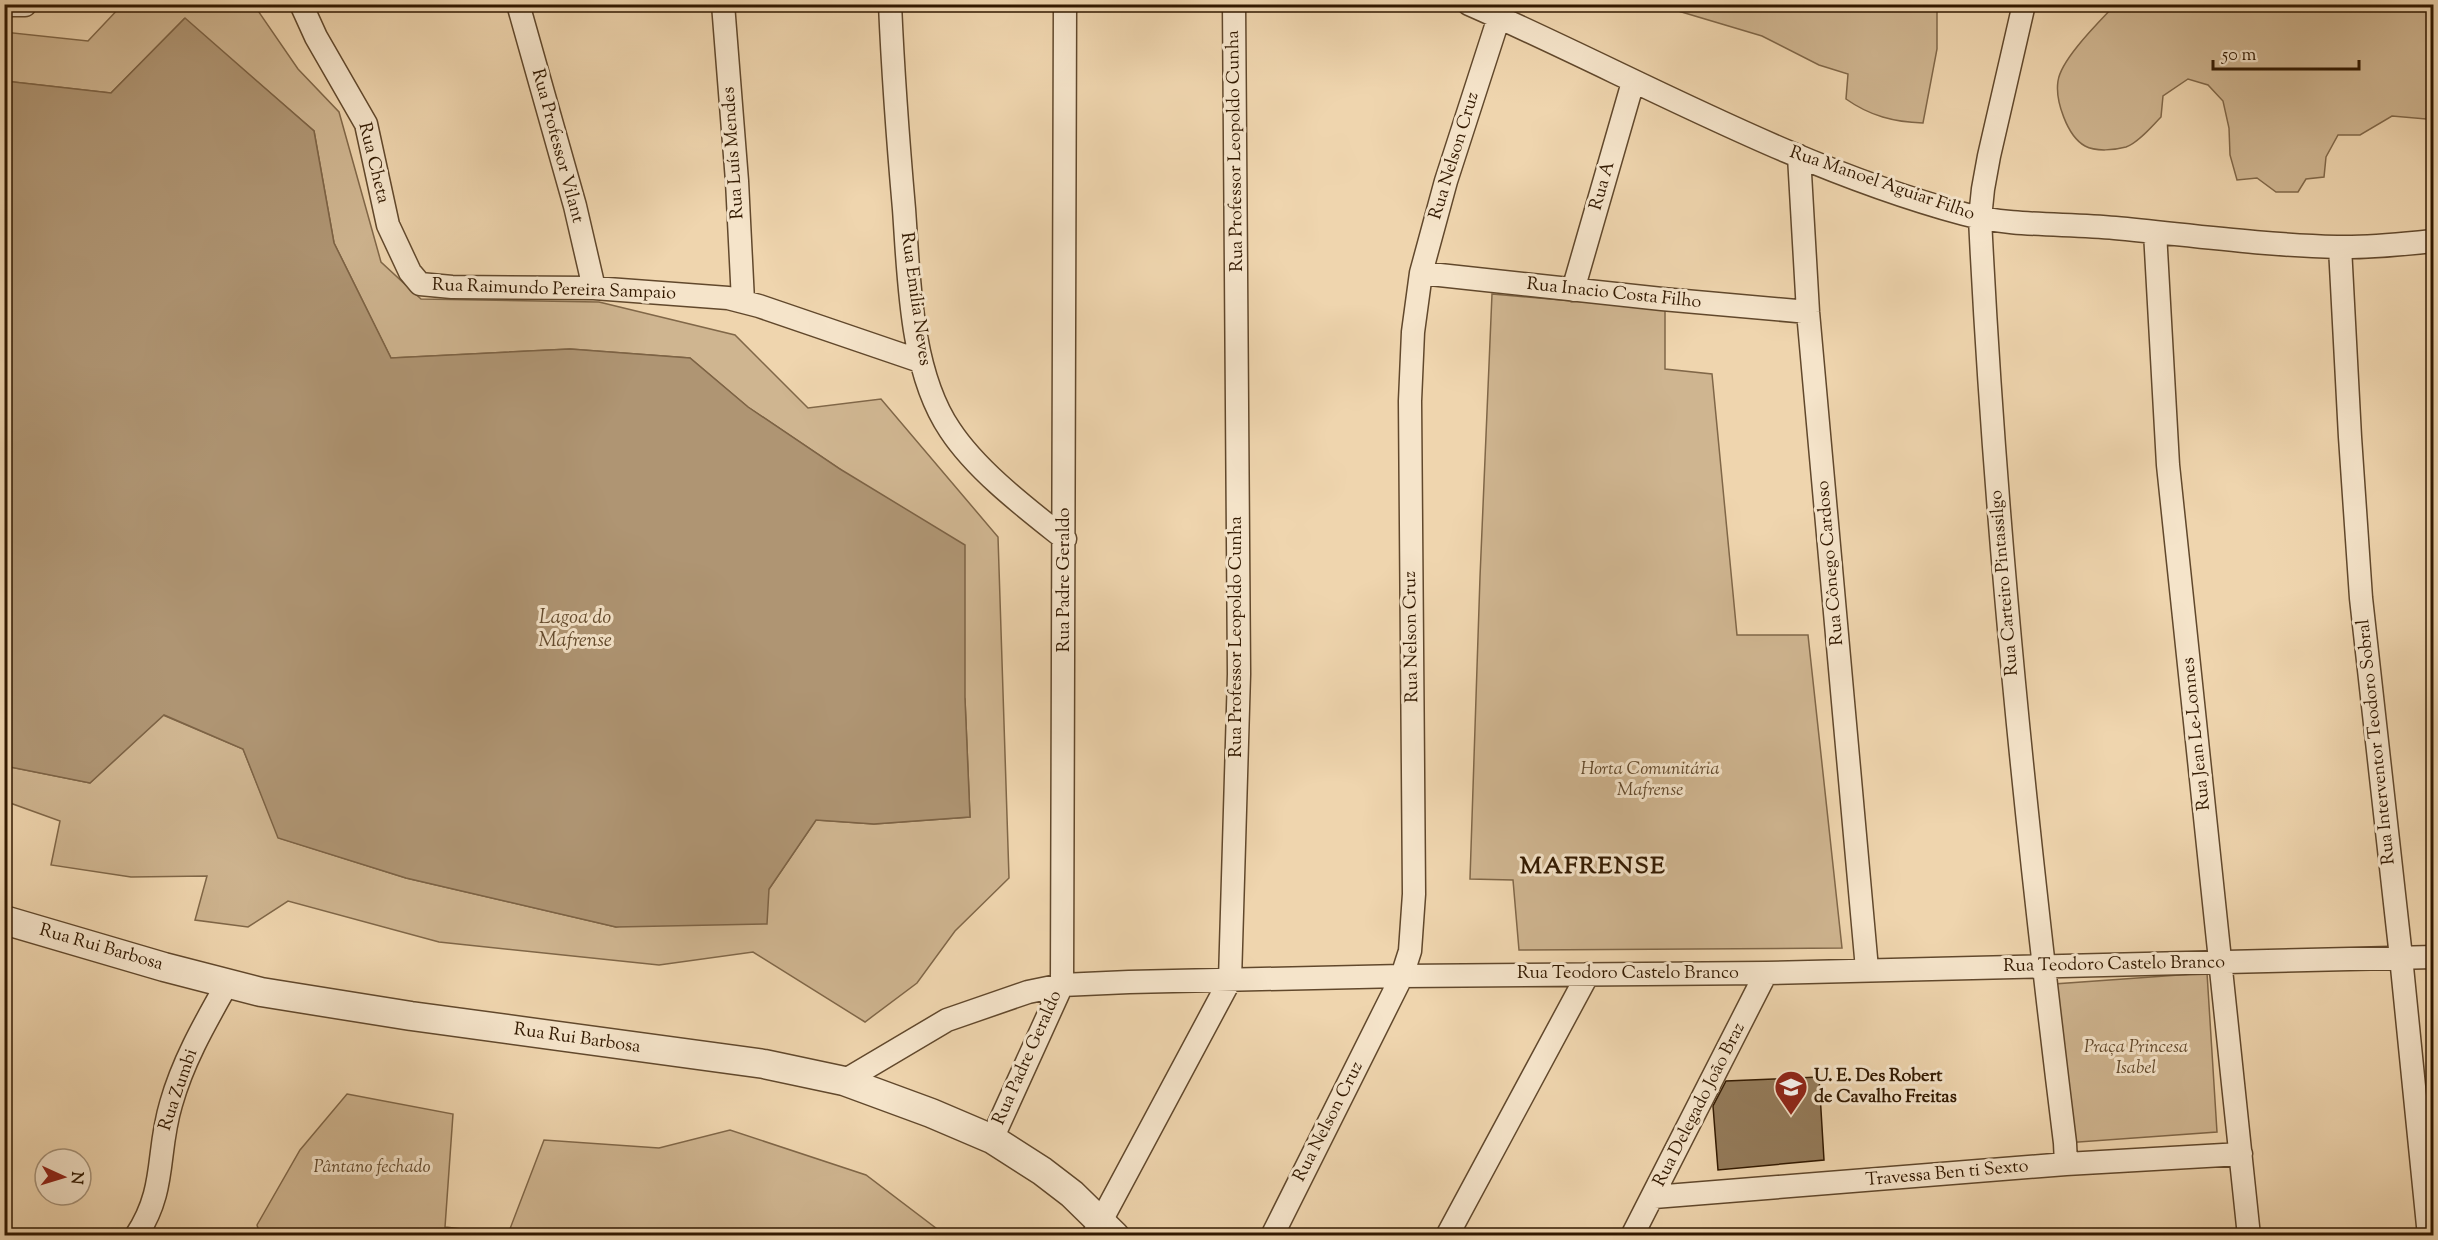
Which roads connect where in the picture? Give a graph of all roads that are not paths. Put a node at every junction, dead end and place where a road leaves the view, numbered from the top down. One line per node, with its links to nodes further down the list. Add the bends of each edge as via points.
1 (301, 4): 16 (street, Rua Cheta, via 366,124 388,225)
2 (518, 4): 18 (street, Rua Professor Vilant)
3 (723, 4): 20 (street, Rua Luís Mendes)
4 (890, 4): 22 (street, Rua Emília Neves, via 894,97)
5 (1065, 4): 23 (street, Rua Padre Geraldo)
6 (1234, 4): 33 (street, Rua Professor Leopoldo Cunha, via 1239,674)
7 (1469, 4): 9 (street, Rua Manoel Aguiar Filho)
8 (2024, 4): 12 (street, Rua Carteiro Pintassilgo, via 1989,156)
9 (1498, 17): 10 (street, Rua Manoel Aguiar Filho); 17 (street, Rua Nelson Cruz)
10 (1634, 82): 11 (street, Rua Manoel Aguiar Filho); 19 (street, Rua A)
11 (1799, 156): 12 (street, Rua Manoel Aguiar Filho); 21 (street, Rua Cônego Cardoso)
12 (1980, 218): 13 (street, Rua Manoel Aguiar Filho); 28 (street, Rua Carteiro Pintassilgo, via 2004,590)
13 (2155, 232): 15 (street, Rua Manoel Aguiar Filho); 27 (street, Rua Jean Le-Lonnes, via 2168,465)
14 (2433, 241): 15 (street, Rua Manoel Aguiar Filho)
15 (2340, 247): 25 (street, Rua Interventor Teodoro Sobral, via 2361,598)
16 (405, 262): 18 (street, Rua Raimundo Pereira Sampaio, via 415,280 431,286)
17 (1420, 273): 19 (street, Rua Inacio Costa Filho); 32 (street, Rua Nelson Cruz, via 1410,401 1414,894 1410,951)
18 (594, 288): 20 (street, Rua Raimundo Pereira Sampaio)
19 (1573, 290): 21 (street, Rua Inacio Costa Filho)
20 (743, 301): 22 (street, Rua Raimundo Pereira Sampaio)
21 (1808, 312): 29 (street, Rua Cônego Cardoso)
22 (920, 361): 23 (street, Rua Emília Neves, via 955,437 1005,488)
23 (1065, 539): 35 (street, Rua Padre Geraldo)
24 (4, 920): 34 (street, Rua Rui Barbosa)
25 (2401, 957): 26 (street, Rua Teodoro Castelo Branco); 27 (street, Rua Teodoro Castelo Branco); 47 (street, Rua Interventor Teodoro Sobral)
26 (2433, 957)
27 (2221, 963): 28 (street, Rua Teodoro Castelo Branco); 38 (street, Rua Jean Le-Lonnes)
28 (2043, 965): 29 (street, Rua Teodoro Castelo Branco); 39 (street, Rua Carteiro Pintassilgo)
29 (1868, 969): 30 (street, Rua Teodoro Castelo Branco)
30 (1766, 973): 31 (street, Rua Teodoro Castelo Branco); 40 (street, Rua Delegado João Braz)
31 (1588, 974): 32 (street, Rua Teodoro Castelo Branco); 44 (street)
32 (1402, 976): 33 (street, Rua Teodoro Castelo Branco); 43 (street, Rua Nelson Cruz)
33 (1230, 980): 35 (street, Rua Teodoro Castelo Branco); 41 (street, Rua Professor Leopoldo Cunha)
34 (227, 984): 36 (street, Rua Rui Barbosa, via 309,1001 772,1066); 42 (street, Rua Zumbi, via 182,1072 162,1137 159,1184 152,1208)
35 (1062, 985): 36 (street, Rua Teodoro Castelo Branco, via 1028,992 947,1020); 37 (street, Rua Padre Geraldo)
36 (844, 1081): 37 (street, Rua Rui Barbosa)
37 (992, 1139): 41 (street, Rua Rui Barbosa, via 1042,1171)
38 (2241, 1154): 39 (street, Travessa Ben ti Sexto); 46 (street, Rua Jean Le-Lonnes)
39 (2066, 1164): 40 (street, Travessa Ben ti Sexto)
40 (1654, 1197): 45 (street, Rua Delegado João Braz)
41 (1103, 1230)
42 (136, 1236)
43 (1272, 1236)
44 (1447, 1236)
45 (1632, 1236)
46 (2249, 1236)
47 (2429, 1236)

